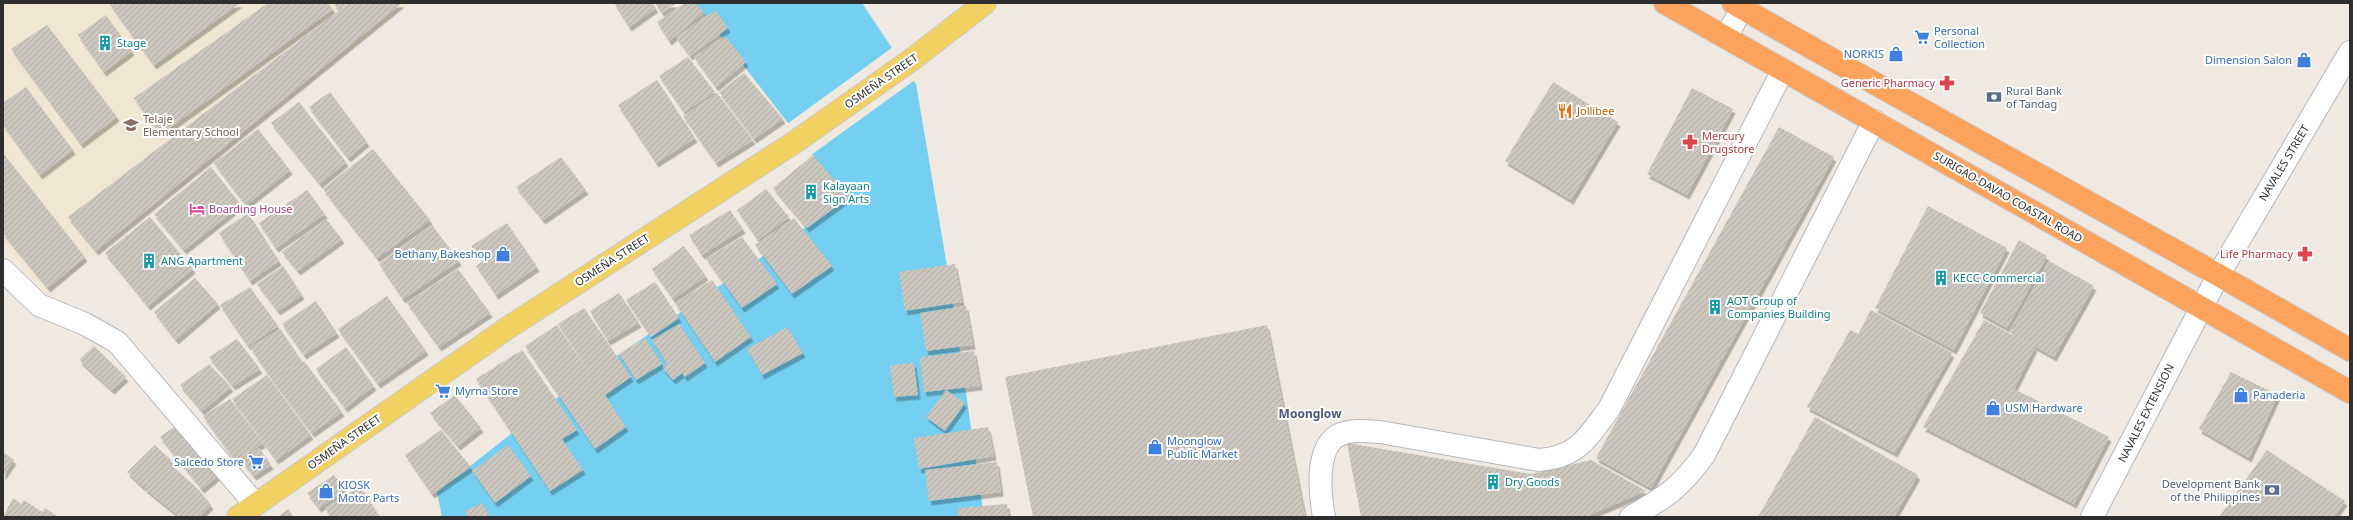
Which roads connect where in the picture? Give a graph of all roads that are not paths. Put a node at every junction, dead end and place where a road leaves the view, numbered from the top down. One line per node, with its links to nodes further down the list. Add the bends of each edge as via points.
1 (985, 3): 13 (main road, OSMEÑA STREET, via 914,58 795,142 506,329)
2 (1665, 3): 4 (highway, SURIGAO-DAVAO COASTAL ROAD)
3 (1740, 5): 4 (street); 9 (highway, via 1892,94)
4 (1726, 37): 6 (highway, SURIGAO-DAVAO COASTAL ROAD)
5 (2350, 52): 9 (street, NAVALES STREET)
6 (1783, 70): 7 (highway, SURIGAO-DAVAO COASTAL ROAD); 14 (street, via 1609,408 1576,450 1566,456 1538,460 1380,432 1355,431 1337,436 1327,448 1321,470)
7 (1874, 121): 10 (highway, SURIGAO-DAVAO COASTAL ROAD); 15 (street, via 1704,455 1686,480 1668,496)
8 (3, 270): 13 (street, via 39,305 85,324 117,342)
9 (2218, 274): 10 (street, NAVALES STREET); 11 (highway)
10 (2200, 308): 12 (highway, SURIGAO-DAVAO COASTAL ROAD); 16 (street, NAVALES EXTENSION)
11 (2350, 350)
12 (2350, 392)
13 (246, 510)
14 (1324, 517)
15 (1631, 517)
16 (2092, 517)

